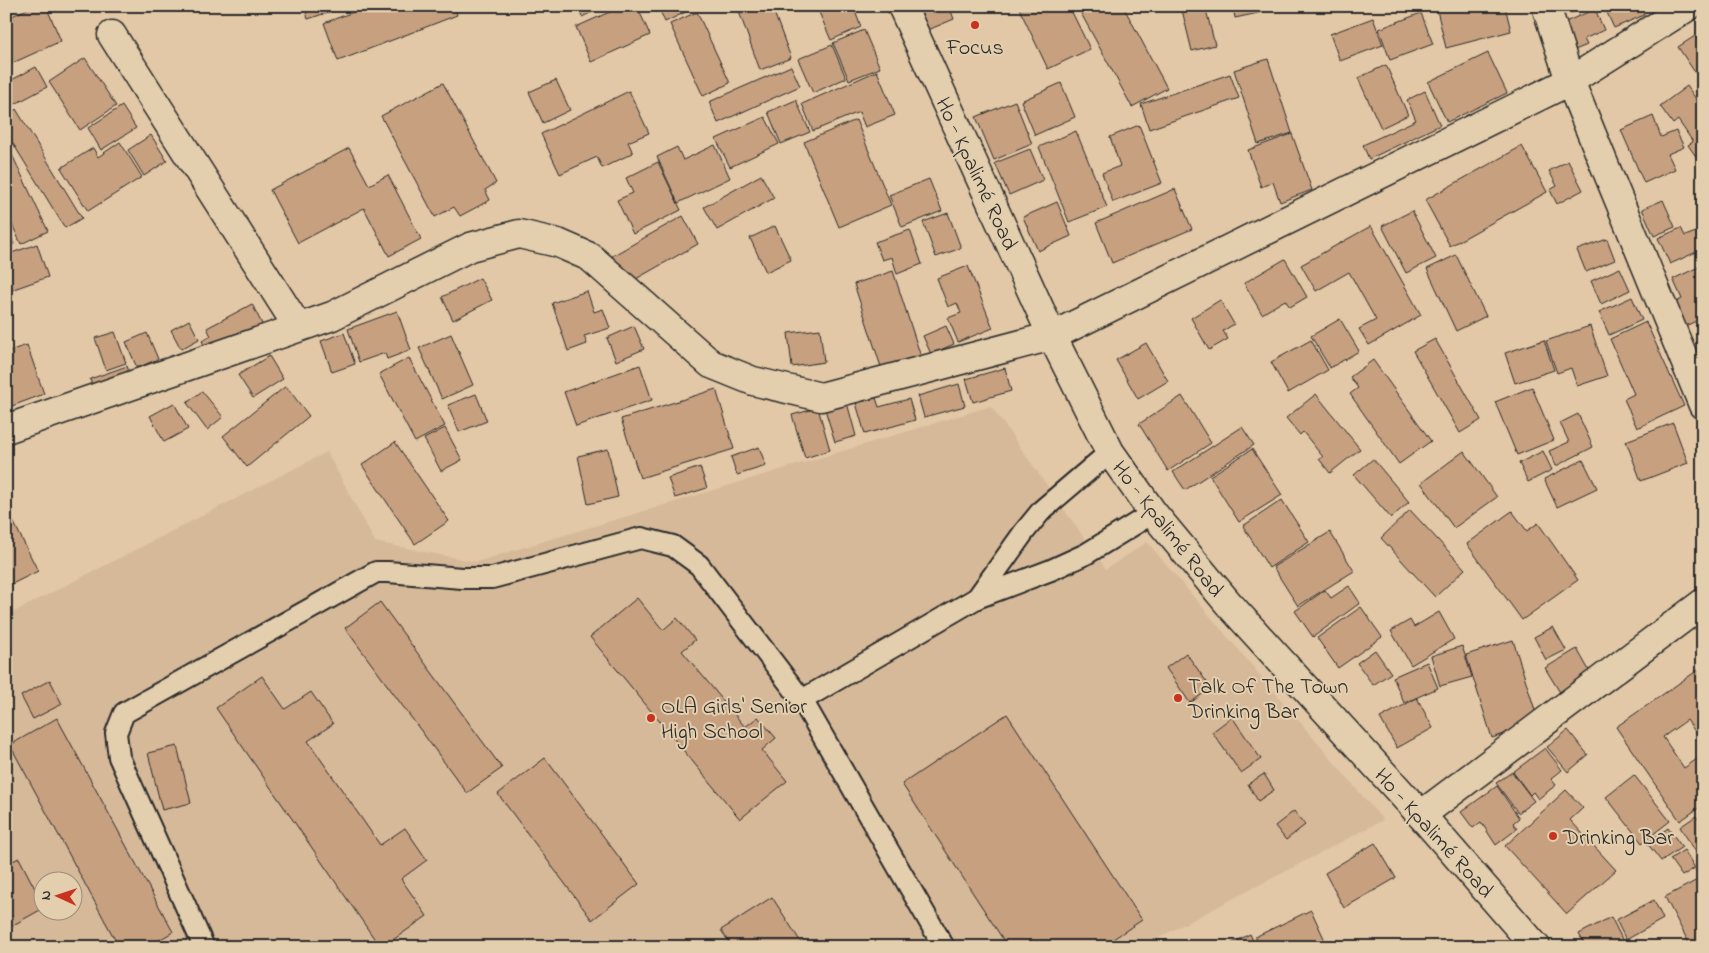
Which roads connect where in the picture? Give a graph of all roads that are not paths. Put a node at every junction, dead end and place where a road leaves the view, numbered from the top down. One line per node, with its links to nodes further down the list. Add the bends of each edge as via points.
1 (902, 6): 7 (street, Ho - Kpalimé Road)
2 (1546, 6): 5 (street)
3 (1689, 6): 5 (street)
4 (112, 35): 6 (street)
5 (1570, 81): 7 (street); 8 (street)
6 (298, 327): 7 (street, via 332,316 470,247 519,234 558,242 590,257 711,364 753,381 821,397); 9 (street)
7 (1052, 336): 10 (street, Ho - Kpalimé Road)
8 (1703, 406)
9 (6, 429)
10 (1110, 452): 11 (street, Ho - Kpalimé Road); 12 (lane, via 1042,510)
11 (1153, 513): 12 (lane, via 1086,554); 15 (street, Ho - Kpalimé Road, via 1228,603)
12 (977, 598): 14 (lane)
13 (1703, 603): 15 (street)
14 (802, 700): 16 (lane, via 699,565 673,546 641,538 492,578 376,572 124,713 116,732 118,757); 17 (lane)
15 (1421, 815): 18 (street, Ho - Kpalimé Road)
16 (204, 947)
17 (944, 947)
18 (1536, 947)

